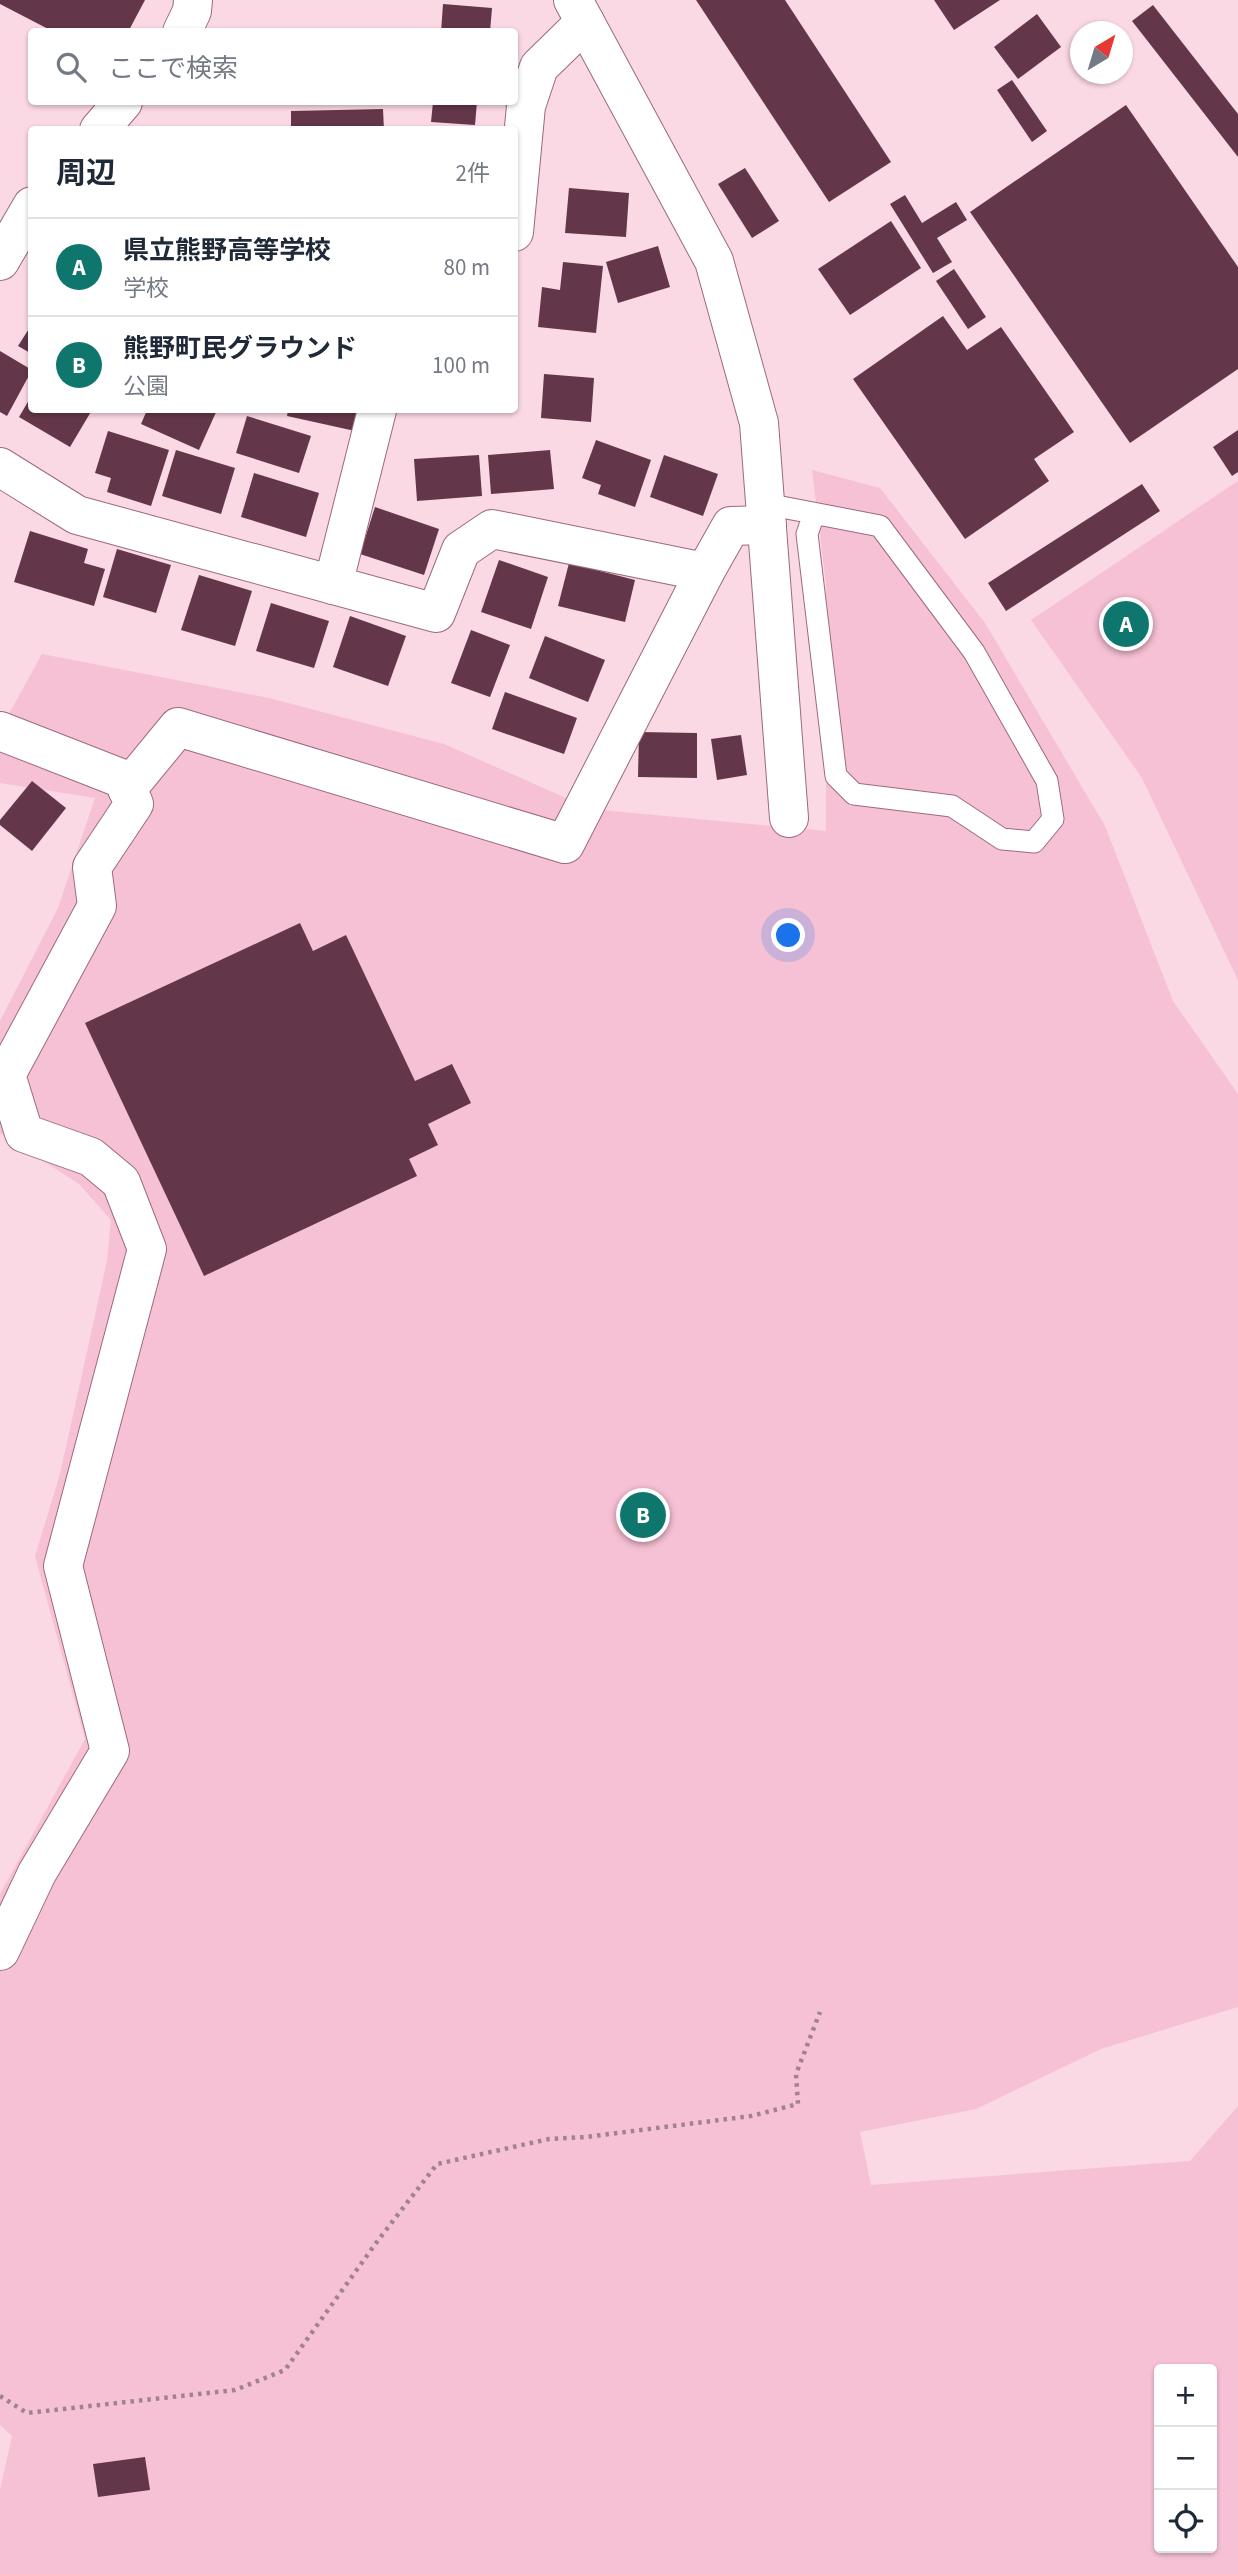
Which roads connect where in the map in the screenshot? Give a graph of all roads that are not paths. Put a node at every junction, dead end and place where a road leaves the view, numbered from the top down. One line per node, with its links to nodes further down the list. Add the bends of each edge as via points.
1 (193, 0): 3 (street)
2 (579, 11): 6 (street, via 539,67 526,106); 11 (street, via 714,261 759,423)
3 (184, 28)
4 (120, 105): 5 (street)
5 (102, 126)
6 (518, 190)
7 (28, 213): 8 (street)
8 (0, 261)
9 (376, 413): 14 (street)
10 (0, 467): 14 (street, via 77,515)
11 (766, 514): 12 (lane); 13 (street, via 731,526); 17 (street)
12 (814, 514): 12 (lane, via 880,526 974,652 1047,781 1053,818 1034,842 1002,839 952,806 854,794 836,776 807,534)
13 (705, 572): 14 (street, via 492,529 461,550 436,613); 16 (street, via 565,844 178,727)
14 (333, 585)
15 (0, 731): 16 (street, via 122,779)
16 (127, 789): 18 (street, via 134,804 92,867 97,906 6,1075 24,1133 91,1157 121,1182 147,1250 63,1566 110,1751 37,1873)
17 (789, 818)
18 (0, 1951)

